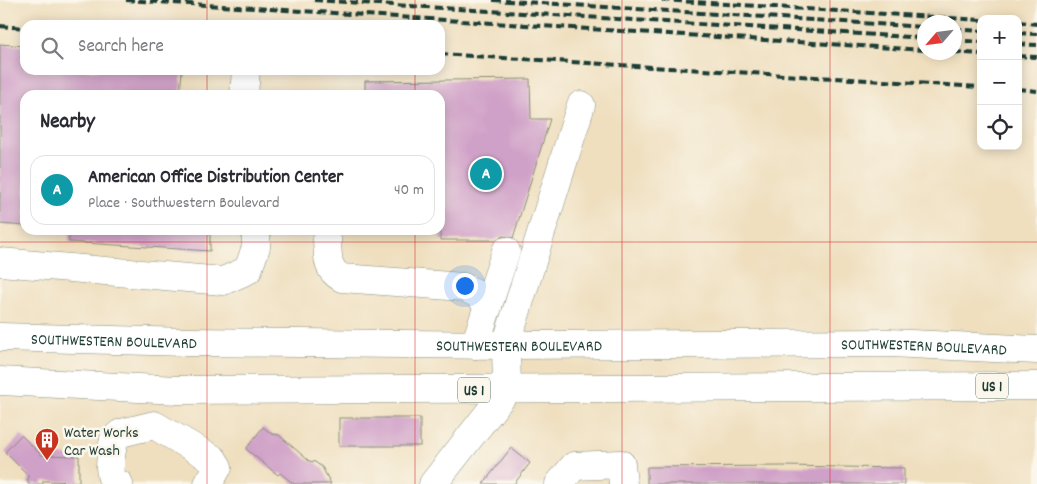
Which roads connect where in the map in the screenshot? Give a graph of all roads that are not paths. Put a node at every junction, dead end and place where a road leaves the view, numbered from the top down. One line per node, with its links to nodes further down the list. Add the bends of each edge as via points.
1 (246, 75): 2 (main road)
2 (244, 90)
3 (581, 105): 11 (main road)
4 (256, 235): 7 (main road, via 256,247 248,270 223,281)
5 (327, 239): 8 (main road, via 328,264 334,274 342,278 463,287 480,295)
6 (506, 251): 8 (main road)
7 (0, 262)
8 (488, 307): 10 (main road)
9 (0, 336): 10 (main road, SOUTHWESTERN BOULEVARD / US 1)
10 (475, 345): 11 (main road, SOUTHWESTERN BOULEVARD / US 1)
11 (506, 346): 12 (main road, SOUTHWESTERN BOULEVARD / US 1, via 890,343); 16 (main road)
12 (1037, 350)
13 (0, 381): 15 (main road, US 1)
14 (1037, 386): 16 (main road, US 1)
15 (153, 388): 16 (main road, US 1); 17 (main road)
16 (507, 390): 20 (main road)
17 (154, 426): 18 (main road, via 120,433 114,439 110,474); 19 (main road, via 213,459 218,467)
18 (119, 484)
19 (208, 484)
20 (433, 484)
21 (560, 484): 22 (main road, via 574,466 621,464)
22 (622, 484)

